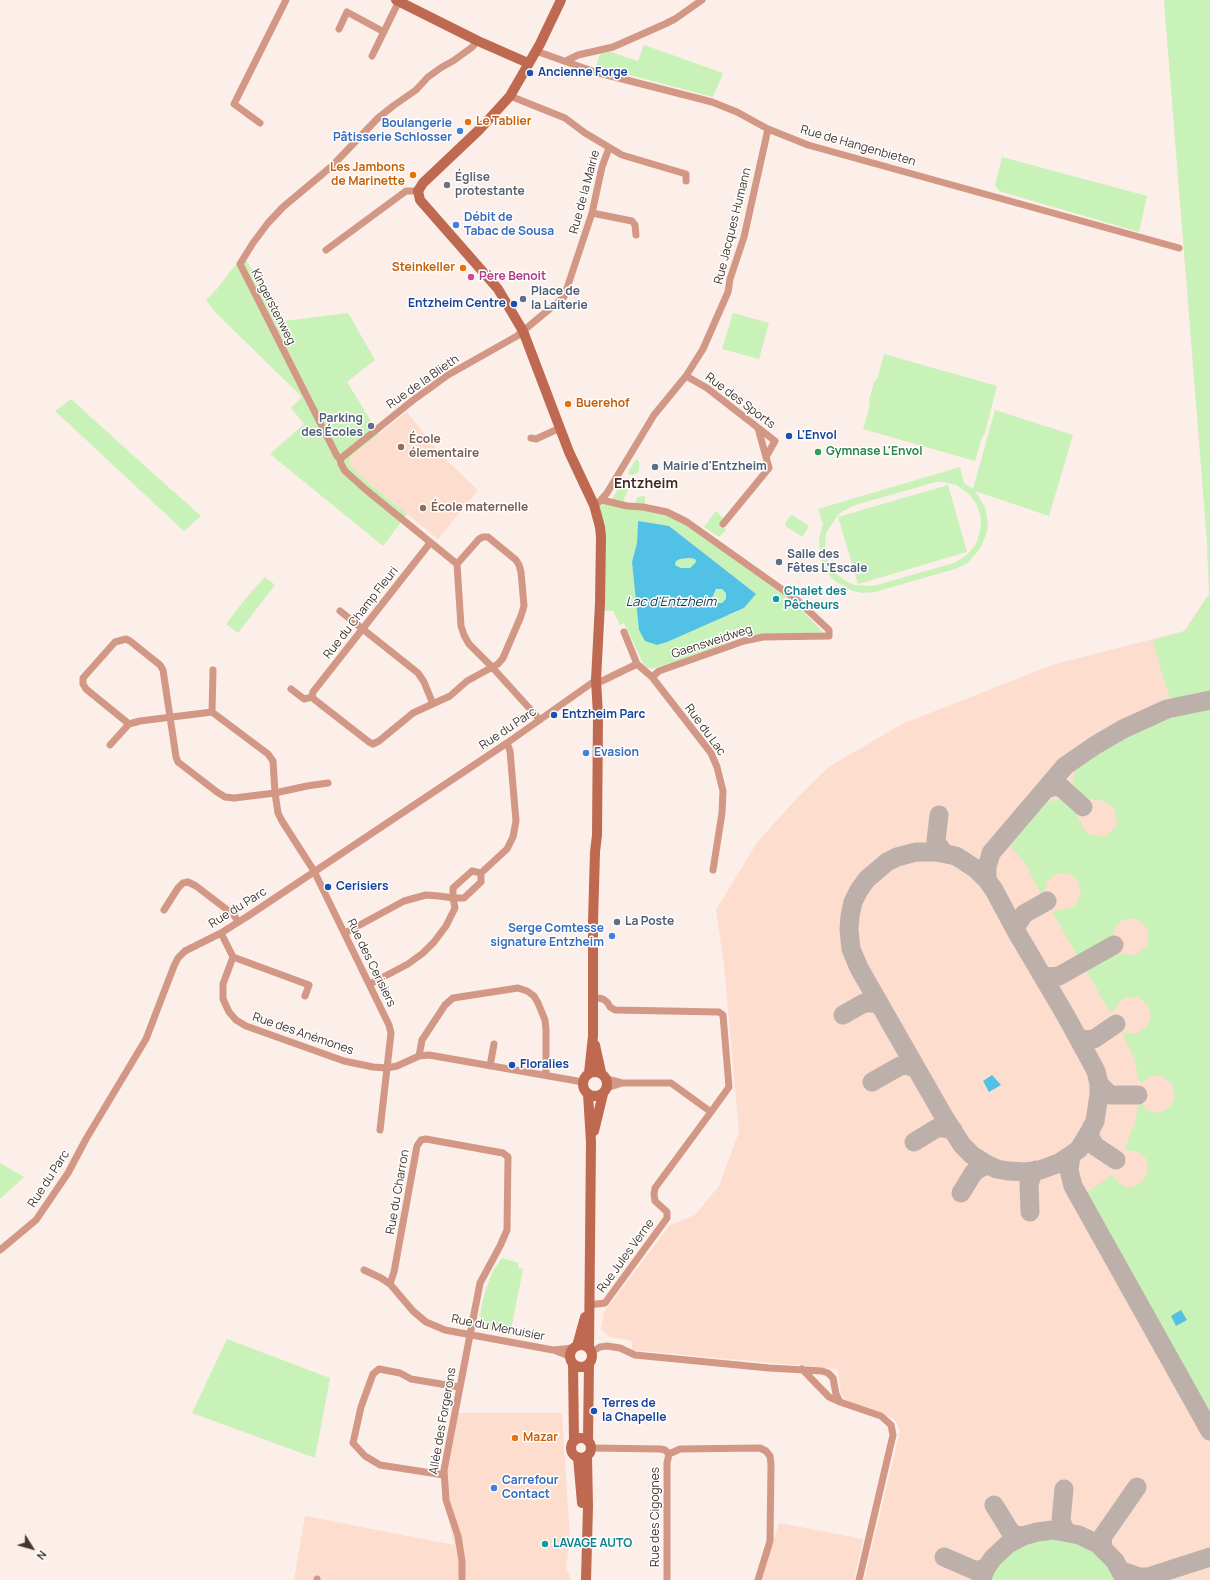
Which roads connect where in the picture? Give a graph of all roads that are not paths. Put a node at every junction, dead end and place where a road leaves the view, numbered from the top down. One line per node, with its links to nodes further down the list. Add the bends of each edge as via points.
1 (286, 0): 13 (street, via 234,104)
2 (561, 0): 8 (main road)
3 (702, 0): 10 (street, via 665,24 613,47 578,55)
4 (398, 1): 6 (street); 7 (main road)
5 (339, 30): 6 (street, via 347,12)
6 (384, 32): 9 (street)
7 (478, 41): 11 (main road); 28 (street, Kingerstenweg, via 378,118 332,166 283,207 268,223 240,264)
8 (536, 51): 10 (street, Rue de Hangenbieten); 11 (main road)
9 (372, 56)
10 (566, 61): 14 (street, Rue de Hangenbieten, via 595,72 712,102)
11 (528, 63): 12 (main road)
12 (510, 96): 15 (street, Rue de la Mairie, via 565,118); 17 (main road)
13 (260, 123)
14 (768, 129): 20 (street, Rue de Hangenbieten, via 808,145); 23 (street, Rue Jacques Humann, via 744,237 728,292 703,349)
15 (608, 148): 16 (street, via 622,155 686,174); 18 (street, Rue de la Mairie)
16 (686, 181)
17 (418, 191): 21 (street, via 406,191); 22 (main road, via 420,200 446,226 498,289)
18 (592, 213): 19 (street, via 632,221); 22 (street, Rue de la Mairie, via 564,297)
19 (636, 235)
20 (1179, 248)
21 (326, 250)
22 (524, 332): 24 (main road); 28 (street, Rue de la Blieth, via 448,375)
23 (686, 376): 25 (street, Rue des Sports, via 707,388); 29 (street, Rue Jacques Humann, via 654,415 607,493)
24 (560, 428): 26 (street, via 536,439); 29 (main road, via 569,452)
25 (758, 428): 27 (street); 27 (street, Rue des Sports, via 775,441)
26 (531, 438)
27 (766, 457): 30 (street, Rue des Sports, via 769,468)
28 (340, 458): 31 (street, via 346,471 365,489)
29 (598, 502): 39 (street, Gaensweidweg, via 667,512 687,522 798,600 829,630 829,636 762,637 744,641 659,671); 40 (main road, via 601,562)
30 (723, 524)
31 (430, 542): 32 (street); 34 (street, Rue du Champ Fleuri)
32 (457, 564): 37 (street, via 461,626 464,636); 37 (street, via 479,539 488,537 519,565 524,606 503,658)
33 (340, 611): 34 (street)
34 (362, 629): 42 (street, Rue du Champ Fleuri, via 313,692); 43 (street, via 418,672)
35 (624, 632): 36 (street, Rue du Lac)
36 (637, 664): 39 (street, Rue du Lac); 40 (street, via 602,681)
37 (492, 667): 43 (street, via 467,681 450,696); 46 (street)
38 (212, 670): 44 (street)
39 (652, 677): 52 (street, Rue du Lac, via 711,753 717,767 723,792)
40 (596, 680): 46 (street, Rue du Parc); 63 (main road, via 598,715)
41 (291, 689): 42 (street, via 304,699)
42 (312, 697): 43 (street, via 373,744 413,713)
43 (433, 704)
44 (212, 712): 45 (street); 51 (street, Rue des Cerisiers, via 268,754 273,762)
45 (171, 717): 47 (street); 47 (street, via 163,670 126,639 115,642 83,678 83,684); 51 (street, via 178,762 216,792 234,798)
46 (540, 720): 48 (street, Rue du Parc)
47 (129, 724): 49 (street)
48 (507, 743): 53 (street, Rue du Parc); 54 (street, via 510,751 516,821 513,837 507,849)
49 (110, 745)
50 (328, 783): 51 (street)
51 (275, 793): 53 (street, Rue des Cerisiers, via 282,821)
52 (713, 870)
53 (314, 871): 57 (street, Rue du Parc); 59 (street, Rue des Cerisiers)
54 (481, 873): 55 (street, via 481,882 464,898); 55 (street, via 472,871 462,879 453,888)
55 (452, 898): 59 (street, via 426,895 404,901); 61 (street, via 454,908 446,926 434,942 408,964)
56 (164, 910): 57 (street, via 178,888 188,882 234,915)
57 (238, 922): 58 (street, Rue du Parc)
58 (221, 932): 60 (street); 76 (street, Rue du Parc, via 185,951 178,958 146,1039 68,1173 36,1220)
59 (345, 933): 61 (street, Rue des Cerisiers)
60 (233, 957): 62 (street, via 309,985); 68 (street, Rue des Anémones, via 223,984 223,999 236,1020 246,1026 344,1061)
61 (370, 984): 68 (street, Rue des Cerisiers, via 391,1033)
62 (305, 996)
63 (593, 997): 64 (main road); 73 (street, via 602,999 615,1010 719,1012 723,1015 729,1087)
64 (593, 1036): 70 (main road); 71 (main road)
65 (494, 1044): 67 (street)
66 (419, 1056): 67 (street, via 429,1055); 68 (street); 69 (street, via 422,1040 445,1005 453,998 518,988 534,996 545,1020)
67 (490, 1066): 69 (street)
68 (388, 1068): 74 (street, Rue des Cerisiers)
69 (546, 1075): 70 (street)
70 (586, 1078): 71 (main road, via 597,1071); 72 (main road, via 584,1088)
71 (604, 1083): 72 (main road, via 595,1096); 73 (street, via 671,1083); 75 (main road)
72 (588, 1094): 75 (main road)
73 (711, 1112): 79 (street, Rue Jules Verne, via 656,1188 655,1201 667,1212 668,1218 605,1303)
74 (380, 1130)
75 (591, 1142): 79 (main road)
76 (0, 1250)
77 (364, 1270): 78 (street, Rue du Menuisier)
78 (390, 1284): 80 (street, Rue du Menuisier, via 426,1322 445,1330); 80 (street, Rue du Charron, via 417,1146 421,1140 426,1138 504,1153 508,1157 507,1230 480,1283)
79 (589, 1305): 81 (main road); 82 (main road)
80 (469, 1335): 82 (street, Rue du Menuisier); 85 (street, Allée des Forgerons)
81 (590, 1350): 82 (main road, via 583,1346); 83 (main road, via 592,1358); 84 (street, via 606,1346 620,1348 635,1355)
82 (574, 1354): 83 (main road, via 583,1367); 87 (main road)
83 (589, 1364): 88 (main road)
84 (802, 1369): 86 (street, via 829,1397); 86 (street, via 828,1373 833,1378)
85 (459, 1387): 90 (street, Allée des Forgerons); 90 (street, via 411,1379 400,1373 379,1369 373,1374 353,1444 365,1456 380,1464)
86 (840, 1402): 95 (street, via 881,1416 891,1425 893,1436)
87 (574, 1441): 88 (main road, via 582,1437); 88 (main road, via 571,1450 573,1453)
88 (586, 1450): 89 (street, Rue des Cigognes, via 660,1449); 92 (main road)
89 (669, 1454): 93 (street, Rue des Cigognes); 94 (street, Rue des Cigognes, via 680,1449 760,1448 770,1456 770,1541)
90 (444, 1475): 91 (street, Allée des Forgerons, via 446,1500 459,1542)
91 (462, 1580)
92 (586, 1580)
93 (667, 1580)
94 (758, 1580)
95 (859, 1580)

